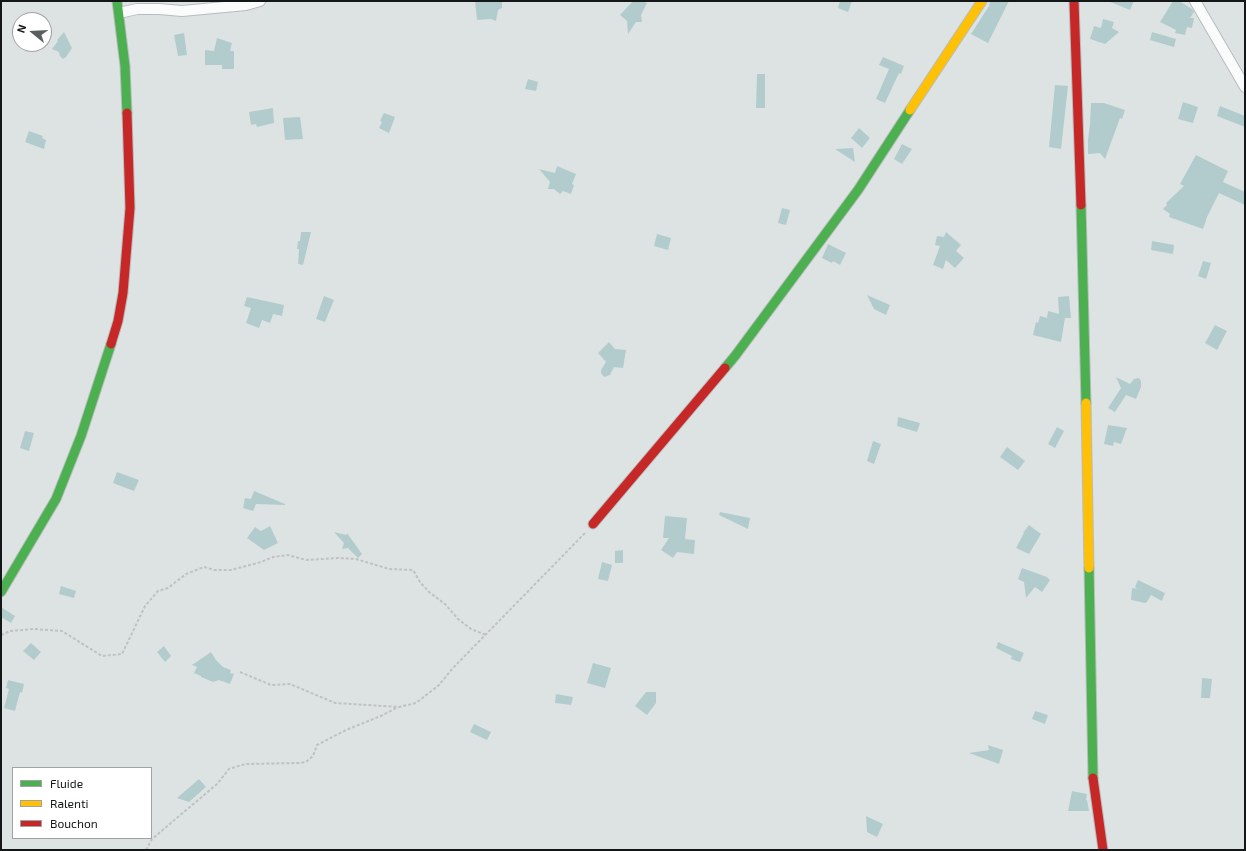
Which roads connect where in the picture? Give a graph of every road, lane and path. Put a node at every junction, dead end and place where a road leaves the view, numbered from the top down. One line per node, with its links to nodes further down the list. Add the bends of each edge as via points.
1 (117, 1): 6 (street)
2 (260, 1): 6 (street, via 246,5 182,11 138,9)
3 (982, 1): 8 (street, via 858,190 739,350)
4 (1074, 1): 15 (street, via 1082,222 1093,779)
5 (1195, 1): 7 (street)
6 (119, 13): 9 (street, via 125,66 130,208 123,293 118,320 81,436 56,499)
7 (1245, 88)
8 (594, 524): 11 (path)
9 (1, 592)
10 (1, 635): 11 (path, via 10,631 34,629 62,631 102,656 122,654 145,606 158,591 168,588 186,574 204,567 231,570 288,555 306,560 356,559 389,569 413,570 429,592 445,604 458,619)
11 (486, 635): 13 (path, via 439,685 416,703)
12 (240, 672): 13 (path, via 271,685 290,684 335,703)
13 (399, 707): 14 (path, via 316,745 313,756 306,762 245,764 229,769 217,784 152,839)
14 (146, 850)
15 (1103, 850)

